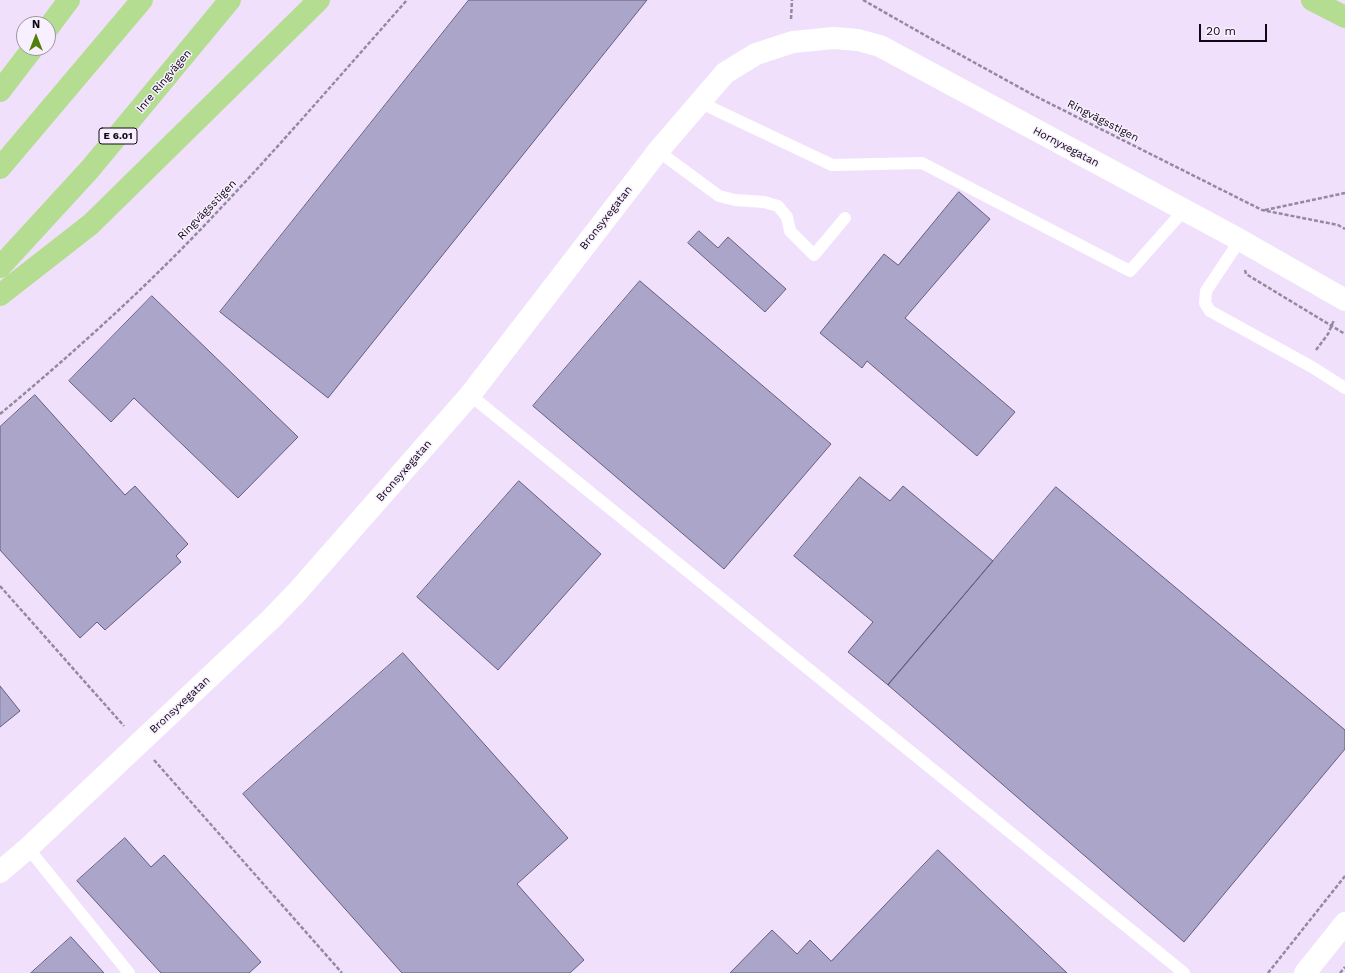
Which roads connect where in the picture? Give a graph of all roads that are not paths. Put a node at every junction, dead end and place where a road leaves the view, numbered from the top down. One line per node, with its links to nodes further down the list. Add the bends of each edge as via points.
1 (69, 0): 6 (highway)
2 (142, 0): 13 (highway)
3 (230, 0): 17 (highway, Inre Ringvägen / E 6.01, via 90,170)
4 (319, 0): 18 (highway, via 91,224)
5 (1312, 0): 7 (highway)
6 (56, 17)
7 (1345, 17)
8 (775, 46): 11 (street, Bronsyxegatan, via 725,73); 14 (street, Hornyxegatan, via 834,38 858,40 880,46)
9 (27, 56): 10 (highway)
10 (0, 91)
11 (699, 102): 12 (street, Bronsyxegatan); 14 (lane, via 832,165 922,163 1130,271)
12 (658, 151): 15 (lane, via 719,196 778,206 787,217 790,231 814,255); 21 (street, Bronsyxegatan)
13 (0, 168)
14 (1184, 210): 16 (street, Hornyxegatan)
15 (845, 218)
16 (1240, 240): 19 (street, Hornyxegatan); 20 (lane, via 1206,291 1207,307 1221,319 1306,363)
17 (0, 267)
18 (0, 295)
19 (1345, 300)
20 (1345, 388)
21 (470, 395): 22 (street, Bronsyxegatan, via 336,549 271,619); 26 (lane)
22 (28, 848): 23 (street, Bronsyxegatan); 25 (lane)
23 (0, 872)
24 (1345, 924): 27 (street)
25 (129, 973)
26 (1184, 973)
27 (1305, 973)

